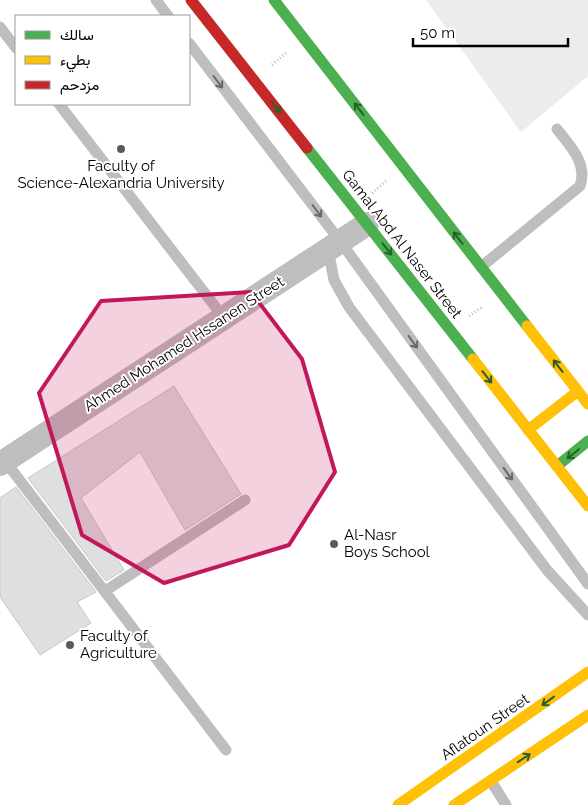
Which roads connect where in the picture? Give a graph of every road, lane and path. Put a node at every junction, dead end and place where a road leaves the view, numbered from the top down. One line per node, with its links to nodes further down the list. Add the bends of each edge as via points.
1 (156, 0): 4 (lane)
2 (191, 0): 9 (main road, Gamal Abd Al Naser Street)
3 (274, 0): 6 (main road)
4 (167, 15)
5 (0, 27): 8 (lane)
6 (304, 39): 9 (path); 12 (main road, one-way to 6)
7 (190, 44): 14 (lane, one-way to 14)
8 (15, 47)
9 (254, 80): 13 (main road, Gamal Abd Al Naser Street, one-way to 13)
10 (60, 105): 17 (lane)
11 (557, 129): 15 (lane, via 583,165 584,176 580,186)
12 (403, 166): 13 (path); 15 (main road, one-way to 12)
13 (361, 216): 14 (street, Ahmed Mohamed Hssanen Street); 18 (main road, Gamal Abd Al Naser Street, one-way to 18)
14 (334, 245): 17 (street, Ahmed Mohamed Hssanen Street); 28 (lane, one-way to 28); 30 (lane, via 334,280 349,307 547,570)
15 (481, 267): 16 (main road)
16 (501, 292): 18 (path); 20 (main road, one-way to 16)
17 (224, 318): 24 (street, Ahmed Mohamed Hssanen Street)
18 (450, 330): 22 (main road, Gamal Abd Al Naser Street, one-way to 22)
19 (588, 384): 20 (lane)
20 (578, 391): 21 (main road); 22 (main road)
21 (588, 404)
22 (528, 430): 25 (main road, Gamal Abd Al Naser Street)
23 (588, 441): 25 (main road, one-way to 25)
24 (2, 462): 29 (lane)
25 (557, 466): 27 (main road, Gamal Abd Al Naser Street)
26 (245, 500): 29 (lane)
27 (588, 506)
28 (588, 584)
29 (105, 591): 33 (lane)
30 (588, 615)
31 (588, 672): 34 (main road, Aflatoun Street, one-way to 34)
32 (588, 715): 35 (main road, one-way to 32)
33 (226, 750)
34 (493, 750): 35 (main road); 37 (main road, Aflatoun Street)
35 (508, 769): 36 (main road)
36 (491, 781): 38 (main road); 39 (lane)
37 (403, 804)
38 (454, 805)
39 (506, 805)

